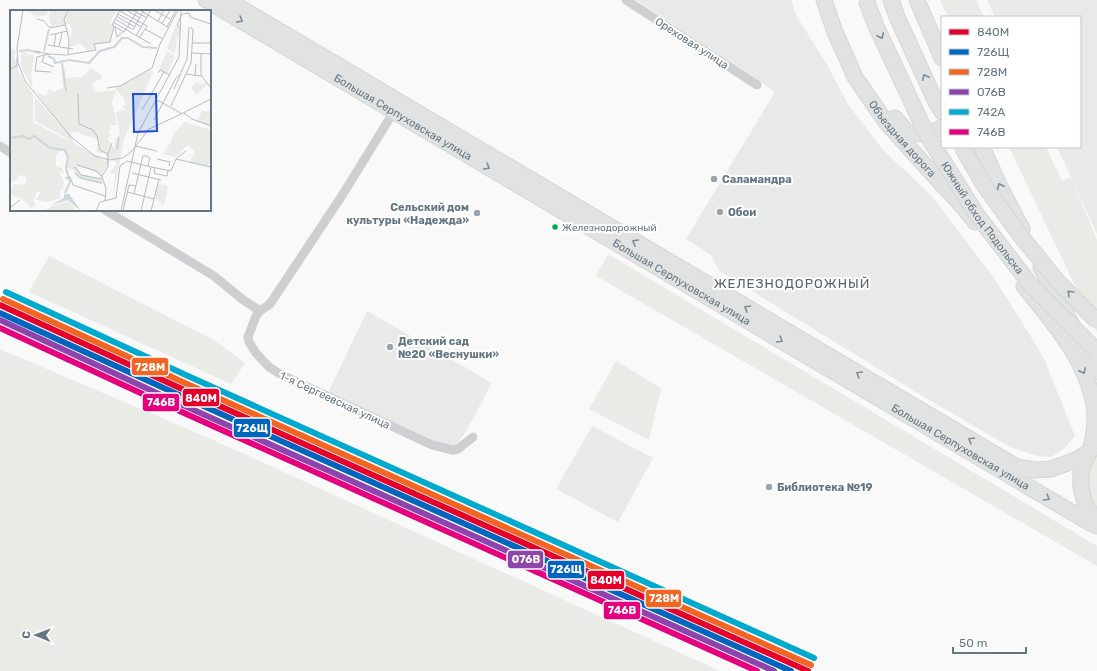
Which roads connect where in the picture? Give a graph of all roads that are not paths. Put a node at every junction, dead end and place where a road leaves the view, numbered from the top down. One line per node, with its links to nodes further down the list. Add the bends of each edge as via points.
1 (206, 0): 12 (main road, Большая Серпуховская улица, one-way to 12)
2 (227, 0): 12 (main road, Большая Серпуховская улица)
3 (626, 0): 11 (street, Ореховая улица)
4 (825, 0): 14 (main road, via 866,77 907,132 934,133); 25 (main road, Объездная дорога, one-way to 25, via 835,32 855,77 885,121 964,208 1065,337 1084,372 1093,398 1096,416)
5 (866, 0): 22 (main road, Южный обход Подольска, one-way to 22, bridge, via 927,135 977,214 1030,284)
6 (891, 0): 13 (main road, one-way to 6)
7 (917, 0): 8 (main road)
8 (930, 31): 9 (main road); 10 (main road)
9 (941, 56)
10 (941, 64)
11 (757, 85)
12 (397, 107): 20 (street, 1-я Сергеевская улица, via 270,304); 25 (main road, Большая Серпуховская улица, one-way to 12, via 1076,460 1051,469 1017,467 456,136); 27 (main road, Большая Серпуховская улица, one-way to 27, via 965,450)
13 (941, 110)
14 (941, 128)
15 (0, 146): 18 (street)
16 (963, 148): 21 (main road, Южный обход Подольска, one-way to 16, bridge, via 1059,283 1020,235 984,185)
17 (982, 148): 23 (main road, one-way to 17, via 1001,189)
18 (10, 152)
19 (107, 211): 20 (street, via 214,276)
20 (260, 311): 24 (street, 1-я Сергеевская улица, via 250,331 249,342 256,353 280,374 445,449 458,449)
21 (1097, 321)
22 (1097, 350)
23 (1097, 372)
24 (473, 437)
25 (1093, 448): 26 (main road, Объездная дорога, via 1083,464 1081,490 1084,502)
26 (1097, 521)
27 (1097, 526)

